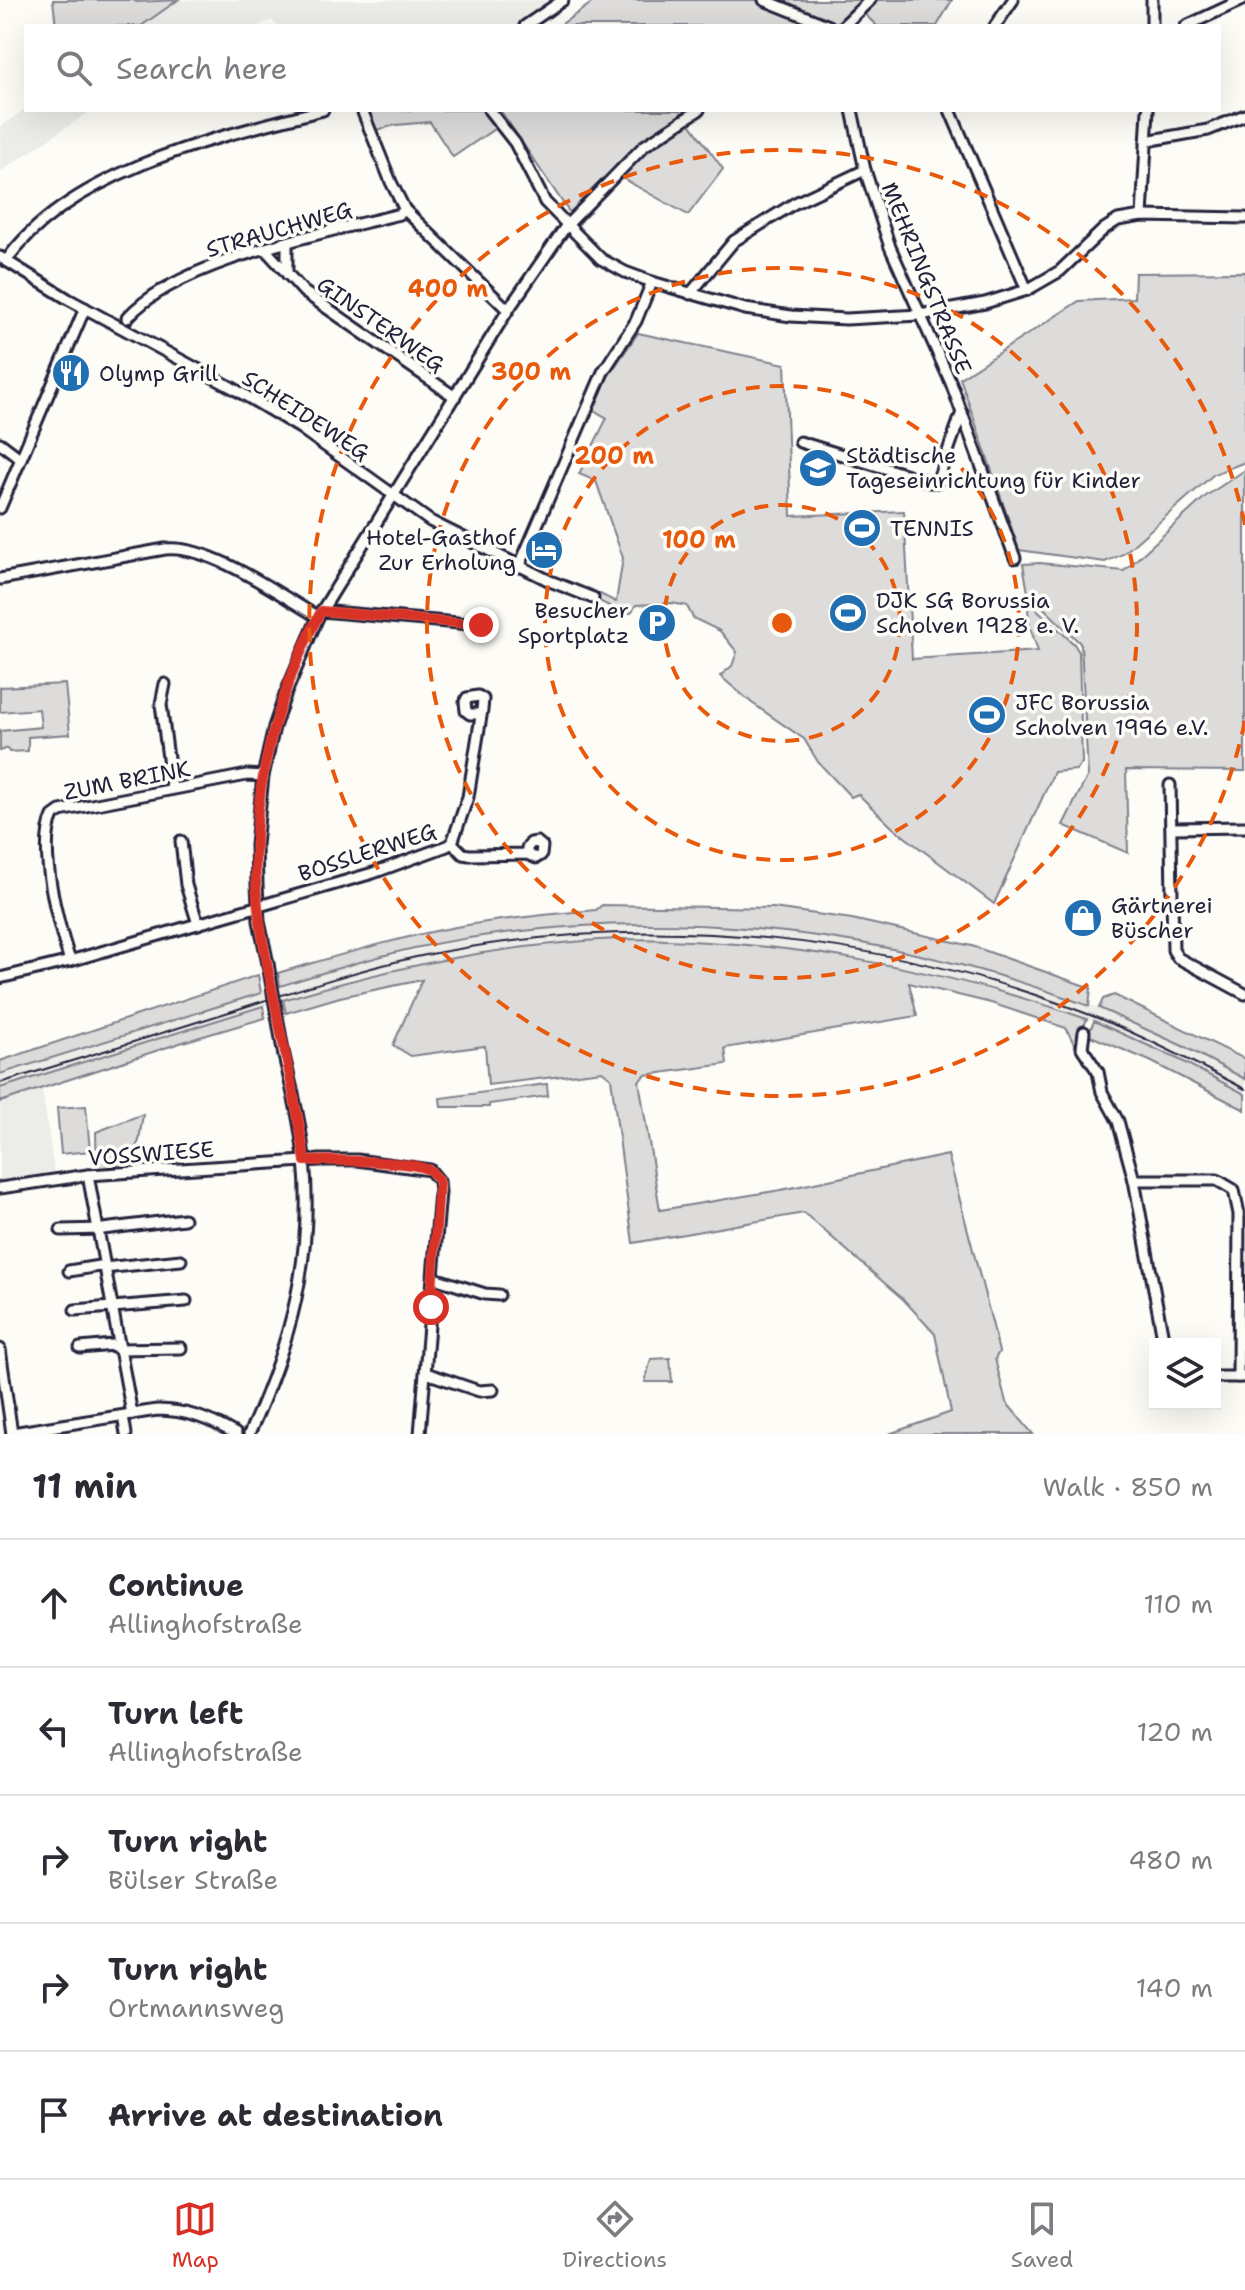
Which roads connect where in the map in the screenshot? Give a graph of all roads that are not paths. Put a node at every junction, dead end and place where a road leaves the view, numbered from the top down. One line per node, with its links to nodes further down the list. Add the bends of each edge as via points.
1 (563, 0): 7 (street)
2 (764, 0): 8 (street)
3 (870, 0): 9 (street)
4 (1013, 0): 10 (street)
5 (1152, 0): 11 (street)
6 (1242, 0): 12 (street)
7 (528, 24)
8 (824, 24)
9 (845, 24)
10 (996, 24)
11 (1152, 24)
12 (1190, 24)
13 (315, 112): 29 (street, via 155,159 69,201)
14 (363, 112): 23 (street)
15 (491, 112): 26 (street, via 515,143 545,202)
16 (696, 112): 26 (street, via 644,146)
17 (852, 112): 22 (street, MEHRINGSTRASSE)
18 (953, 112): 32 (street)
19 (1148, 112): 21 (street)
20 (1245, 115): 21 (street, via 1208,130)
21 (1146, 141): 24 (street)
22 (865, 170): 33 (street, via 795,203 734,241); 36 (street, MEHRINGSTRASSE)
23 (405, 210): 27 (street, STRAUCHWEG); 35 (street)
24 (1142, 216): 25 (street); 32 (street, via 1104,229 1060,271)
25 (1245, 218)
26 (566, 226): 31 (street, via 601,259); 35 (street)
27 (287, 243): 28 (street, STRAUCHWEG); 30 (street, GINSTERWEG)
28 (265, 249): 30 (street, GINSTERWEG); 37 (street, STRAUCHWEG, via 167,287 142,301)
29 (3, 259): 34 (street, SCHEIDEWEG)
30 (288, 278): 38 (street, GINSTERWEG)
31 (652, 282): 33 (street); 46 (street, via 636,321 603,372)
32 (1027, 290): 36 (street)
33 (690, 294): 36 (street, via 791,316)
34 (85, 308): 42 (street); 43 (street, SCHEIDEWEG, via 264,406)
35 (508, 310): 38 (street)
36 (920, 315): 39 (street, MEHRINGSTRASSE)
37 (127, 318)
38 (455, 397): 43 (street)
39 (962, 412): 40 (street, via 937,482); 45 (street, MEHRINGSTRASSE)
40 (800, 442)
41 (0, 443): 42 (street)
42 (20, 458): 44 (street)
43 (395, 494): 46 (street, SCHEIDEWEG, via 430,521); 49 (street)
44 (0, 508)
45 (1015, 558)
46 (519, 567): 48 (street, SCHEIDEWEG)
47 (0, 579): 49 (street, via 184,548)
48 (593, 598)
49 (320, 614): 50 (street); 53 (street, via 285,695)
50 (481, 625)
51 (165, 684): 55 (street, via 161,704)
52 (480, 714): 59 (street, BOSSLERWEG, via 468,797)
53 (263, 776): 55 (street, ZUM BRINK); 61 (street, via 256,845)
54 (1170, 785): 57 (street)
55 (172, 789): 63 (street, ZUM BRINK, via 53,816 48,834 51,880)
56 (1245, 827): 57 (street)
57 (1173, 828): 65 (street, via 1173,950 1178,958)
58 (181, 841): 62 (street)
59 (452, 843): 60 (street, via 469,855); 61 (street, BOSSLERWEG, via 373,873)
60 (527, 854)
61 (258, 906): 62 (street, BOSSLERWEG); 67 (street, bridge)
62 (198, 924): 63 (street, BOSSLERWEG)
63 (70, 961): 64 (street, BOSSLERWEG)
64 (0, 978)
65 (1245, 994)
66 (1084, 1032): 69 (street, via 1082,1048 1118,1121)
67 (305, 1161): 68 (street, VOSSWIESE); 77 (street, VOSSWIESE, via 357,1160 430,1170 440,1192); 94 (street, via 304,1256 297,1298 274,1380)
68 (88, 1175): 70 (street, VOSSWIESE); 72 (street)
69 (1134, 1180): 82 (street); 88 (street, via 1217,1180 1234,1190 1239,1214)
70 (0, 1188)
71 (184, 1219): 72 (street)
72 (97, 1227): 73 (street); 75 (street)
73 (61, 1230)
74 (181, 1260): 75 (street)
75 (104, 1268): 76 (street); 80 (street)
76 (69, 1271)
77 (434, 1278): 78 (street); 87 (street)
78 (499, 1295)
79 (186, 1301): 80 (street)
80 (111, 1308): 81 (street); 86 (street)
81 (75, 1310)
82 (1163, 1338)
83 (80, 1348): 86 (street)
84 (181, 1348): 86 (street)
85 (0, 1349): 91 (street)
86 (118, 1349): 90 (street)
87 (426, 1373): 89 (street, via 479,1391); 95 (street)
88 (1241, 1377)
89 (493, 1390)
90 (128, 1415): 91 (street); 92 (street); 93 (street, via 178,1410)
91 (12, 1434)
92 (126, 1434)
93 (236, 1434)
94 (249, 1434)
95 (420, 1434)

